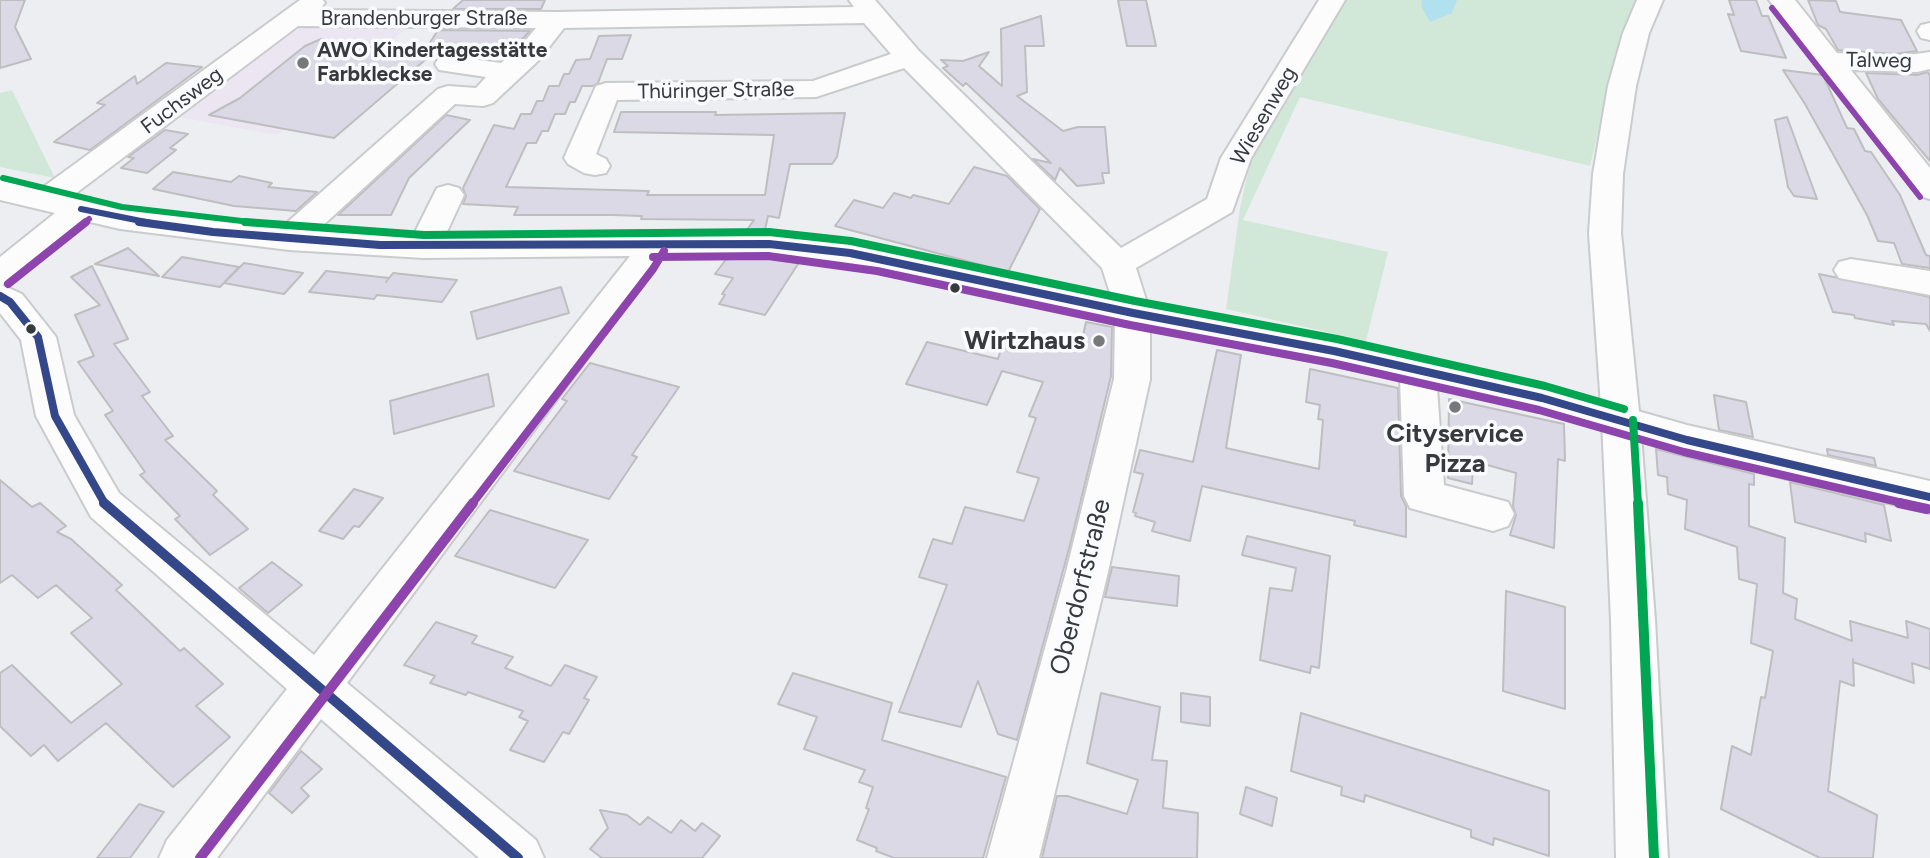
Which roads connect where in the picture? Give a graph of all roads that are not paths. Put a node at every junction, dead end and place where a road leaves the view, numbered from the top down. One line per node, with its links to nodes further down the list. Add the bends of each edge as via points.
1 (317, 0): 6 (street, Fuchsweg)
2 (1332, 0): 24 (street, Wiesenweg, via 1236,158 1221,205)
3 (1650, 0): 31 (street, via 1622,86 1608,174 1605,233)
4 (1782, 0): 9 (street, Talweg)
5 (866, 8): 7 (street, Brandenburger Straße); 8 (street)
6 (293, 18): 7 (street, Brandenburger Straße); 19 (street, Fuchsweg)
7 (556, 20): 12 (street, Brandenburger Straße, via 529,54)
8 (909, 57): 15 (street, Thüringer Straße, via 816,89 606,92 579,158); 24 (street)
9 (1827, 60): 10 (street, Talweg, via 1894,65); 17 (street, Talweg)
10 (1930, 60)
11 (449, 64): 12 (street, Brandenburger Straße)
12 (507, 72): 14 (street, via 483,97)
13 (418, 90): 14 (street)
14 (448, 94): 21 (street)
15 (595, 166)
16 (0, 190): 19 (street)
17 (1930, 190)
18 (448, 195): 23 (street)
19 (46, 200): 20 (street)
20 (80, 209): 21 (street, via 134,221); 26 (street)
21 (289, 239): 23 (street)
22 (653, 245): 23 (street); 29 (street, via 769,244 850,253); 34 (street)
23 (425, 247)
24 (1118, 264): 29 (street, Oberdorfstraße)
25 (1852, 270): 27 (street)
26 (0, 274)
27 (1930, 283)
28 (0, 296): 34 (street, via 38,337 55,416 105,505)
29 (1133, 313): 30 (street); 37 (street, Oberdorfstraße, via 1132,379)
30 (1419, 372): 31 (street, via 1542,398); 33 (street, via 1424,496)
31 (1621, 421): 32 (street); 38 (street)
32 (1930, 497)
33 (1493, 514)
34 (317, 684): 35 (street); 36 (street)
35 (185, 858)
36 (518, 858)
37 (1013, 858)
38 (1642, 858)

